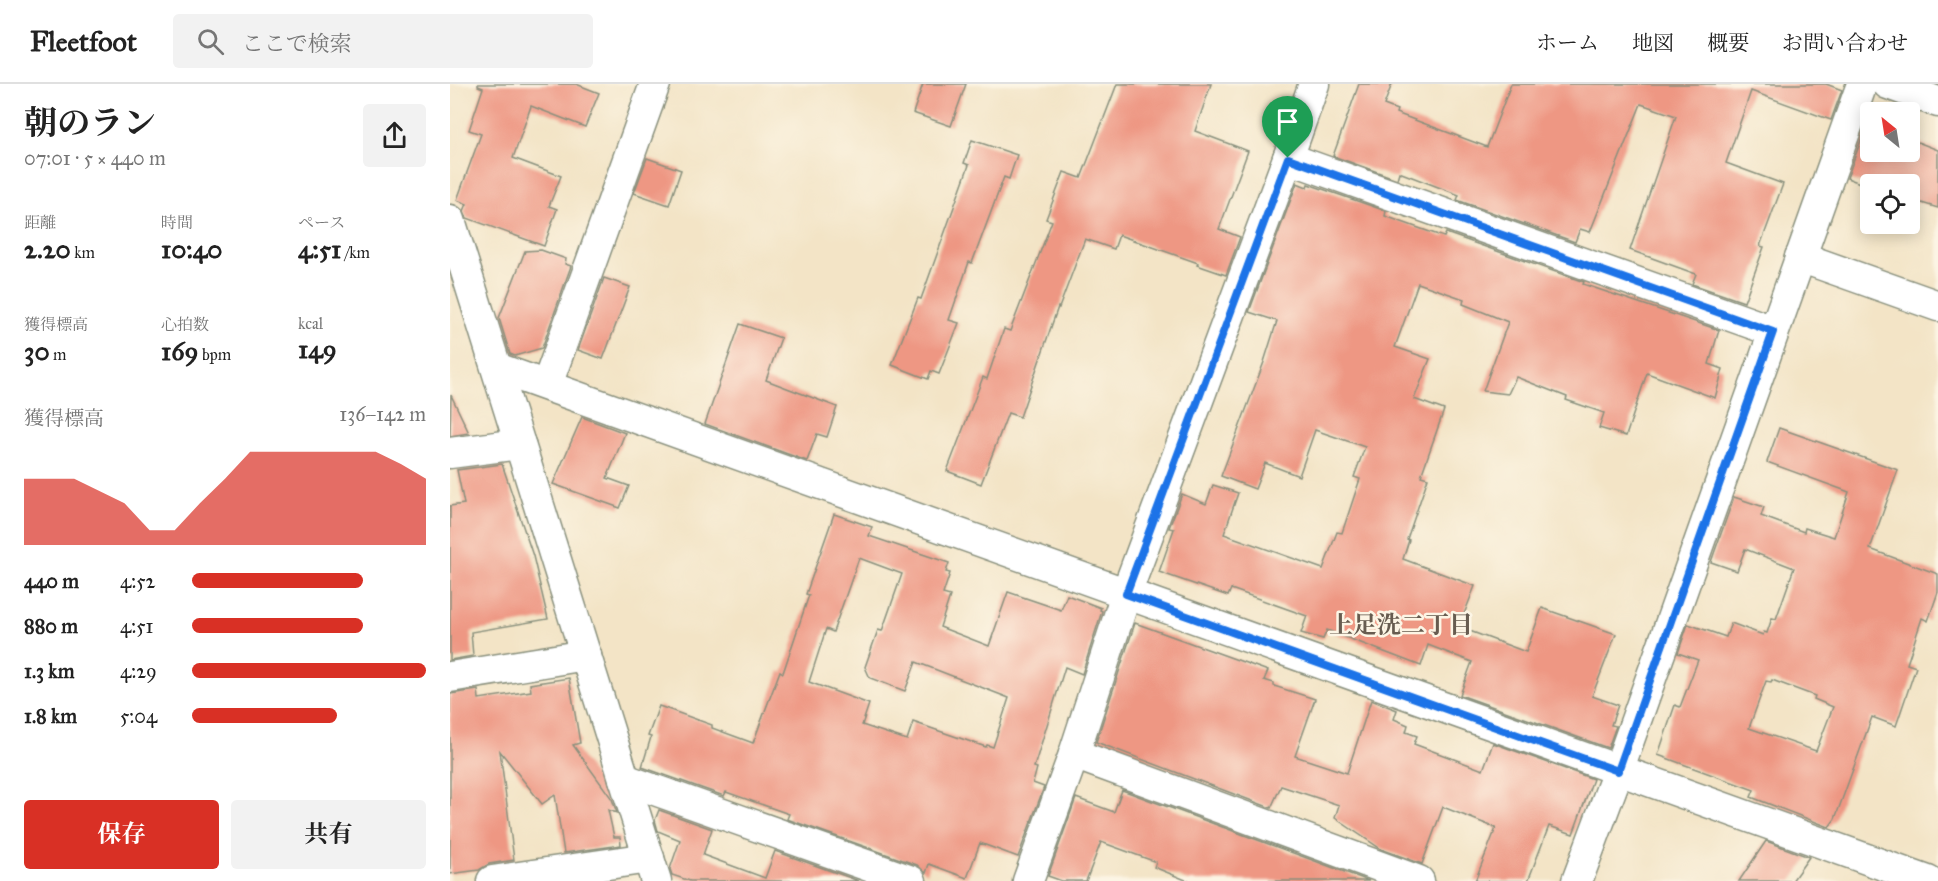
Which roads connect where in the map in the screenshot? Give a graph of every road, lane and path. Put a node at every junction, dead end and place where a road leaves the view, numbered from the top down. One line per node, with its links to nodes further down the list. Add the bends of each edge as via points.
1 (655, 84): 12 (street)
2 (1314, 84): 6 (street)
3 (1862, 84): 8 (street)
4 (1888, 84): 5 (street)
5 (1938, 102)
6 (1288, 158): 10 (street); 15 (street)
7 (450, 220): 11 (street)
8 (1800, 257): 9 (street); 10 (street)
9 (1938, 306)
10 (1773, 332): 19 (street)
11 (497, 368): 12 (street); 13 (street)
12 (547, 385): 15 (street)
13 (520, 444): 14 (street); 16 (street)
14 (450, 453)
15 (1126, 594): 18 (street); 19 (street)
16 (586, 655): 17 (street); 20 (street)
17 (450, 677)
18 (1074, 754): 24 (street); 25 (street)
19 (1618, 771): 26 (street); 27 (street)
20 (624, 779): 21 (street); 23 (street)
21 (652, 869): 22 (street)
22 (492, 881)
23 (911, 881)
24 (1028, 881)
25 (1419, 881)
26 (1577, 881)
27 (1928, 881)

